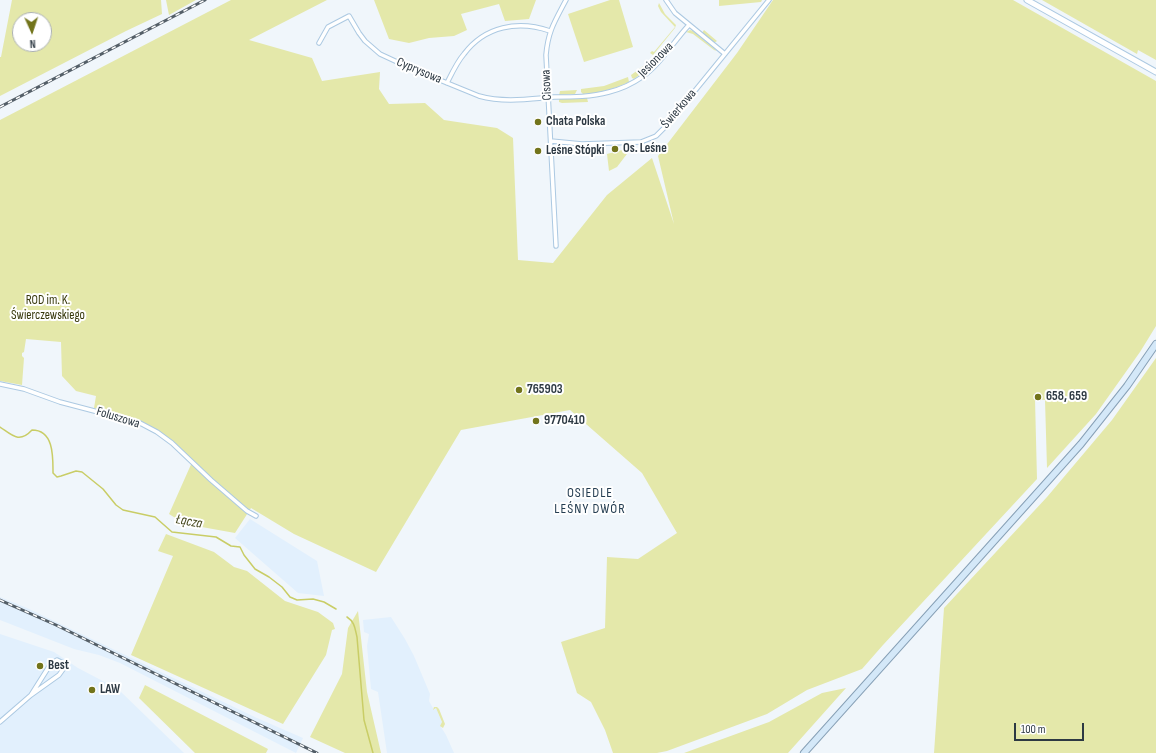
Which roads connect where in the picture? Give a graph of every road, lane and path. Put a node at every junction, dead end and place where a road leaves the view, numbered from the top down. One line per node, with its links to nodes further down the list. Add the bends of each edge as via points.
1 (566, 0): 6 (street, Cisowa)
2 (666, 0): 5 (street)
3 (769, 0): 8 (street, Świerkowa)
4 (1027, 0): 9 (main road)
5 (689, 26): 8 (street); 11 (street, Jesionowa, via 654,67 630,84 601,94)
6 (550, 31): 10 (street, via 524,25 490,33 473,43 459,60); 11 (street, Cisowa, via 546,55)
7 (319, 43): 10 (street, Cyprysowa, via 328,27 349,16 365,41 380,54)
8 (725, 54): 12 (street, Świerkowa, via 662,131 648,139 582,144)
9 (1156, 72)
10 (447, 83): 11 (street, Cyprysowa, via 490,99)
11 (548, 98): 12 (street, Cisowa)
12 (551, 141): 13 (street, Cisowa)
13 (556, 246)
14 (1156, 344): 19 (main road, via 1081,444)
15 (0, 384): 16 (street, Foluszowa, via 140,423 172,443 211,480)
16 (256, 516)
17 (31, 695): 17 (street, via 59,675 64,668 63,663 57,660 50,665); 18 (street)
18 (0, 722)
19 (804, 753)

